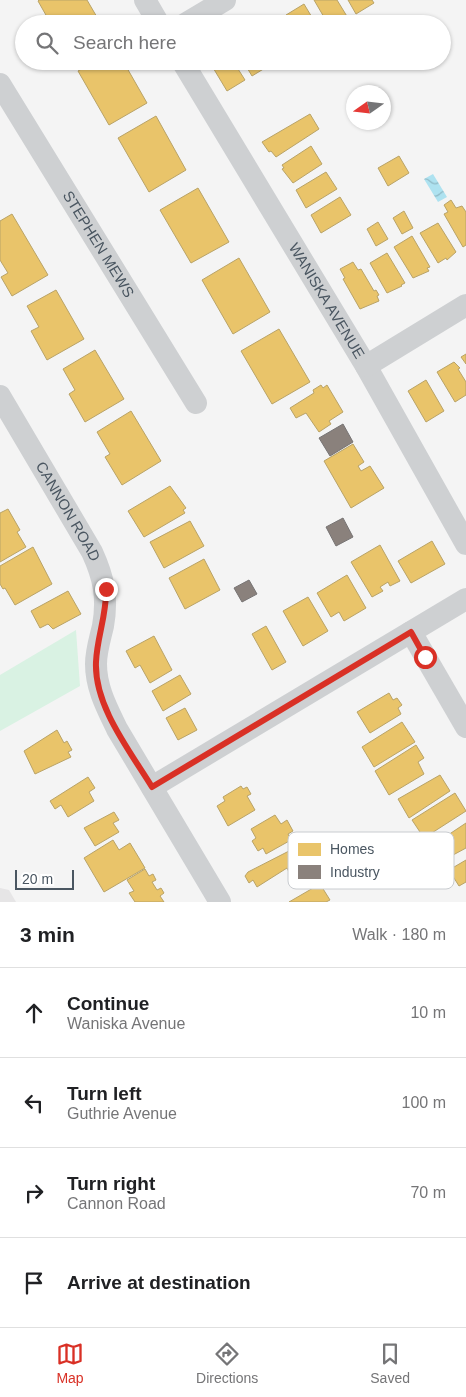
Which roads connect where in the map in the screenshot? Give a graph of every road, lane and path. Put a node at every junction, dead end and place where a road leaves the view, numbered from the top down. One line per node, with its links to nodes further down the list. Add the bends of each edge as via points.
1 (145, 0): 3 (street)
2 (225, 0): 4 (street)
3 (154, 15)
4 (200, 15)
5 (187, 70): 8 (street, WANISKA AVENUE)
6 (0, 84): 10 (street, STEPHEN MEWS)
7 (466, 305): 8 (street)
8 (366, 366): 11 (street, WANISKA AVENUE)
9 (0, 396): 15 (street, CANNON ROAD, via 99,568 106,589 97,654 100,690 117,729)
10 (196, 403)
11 (466, 544)
12 (466, 599): 13 (street)
13 (411, 632): 14 (street); 15 (street)
14 (466, 727)
15 (152, 787): 16 (street, CANNON ROAD)
16 (220, 902)

